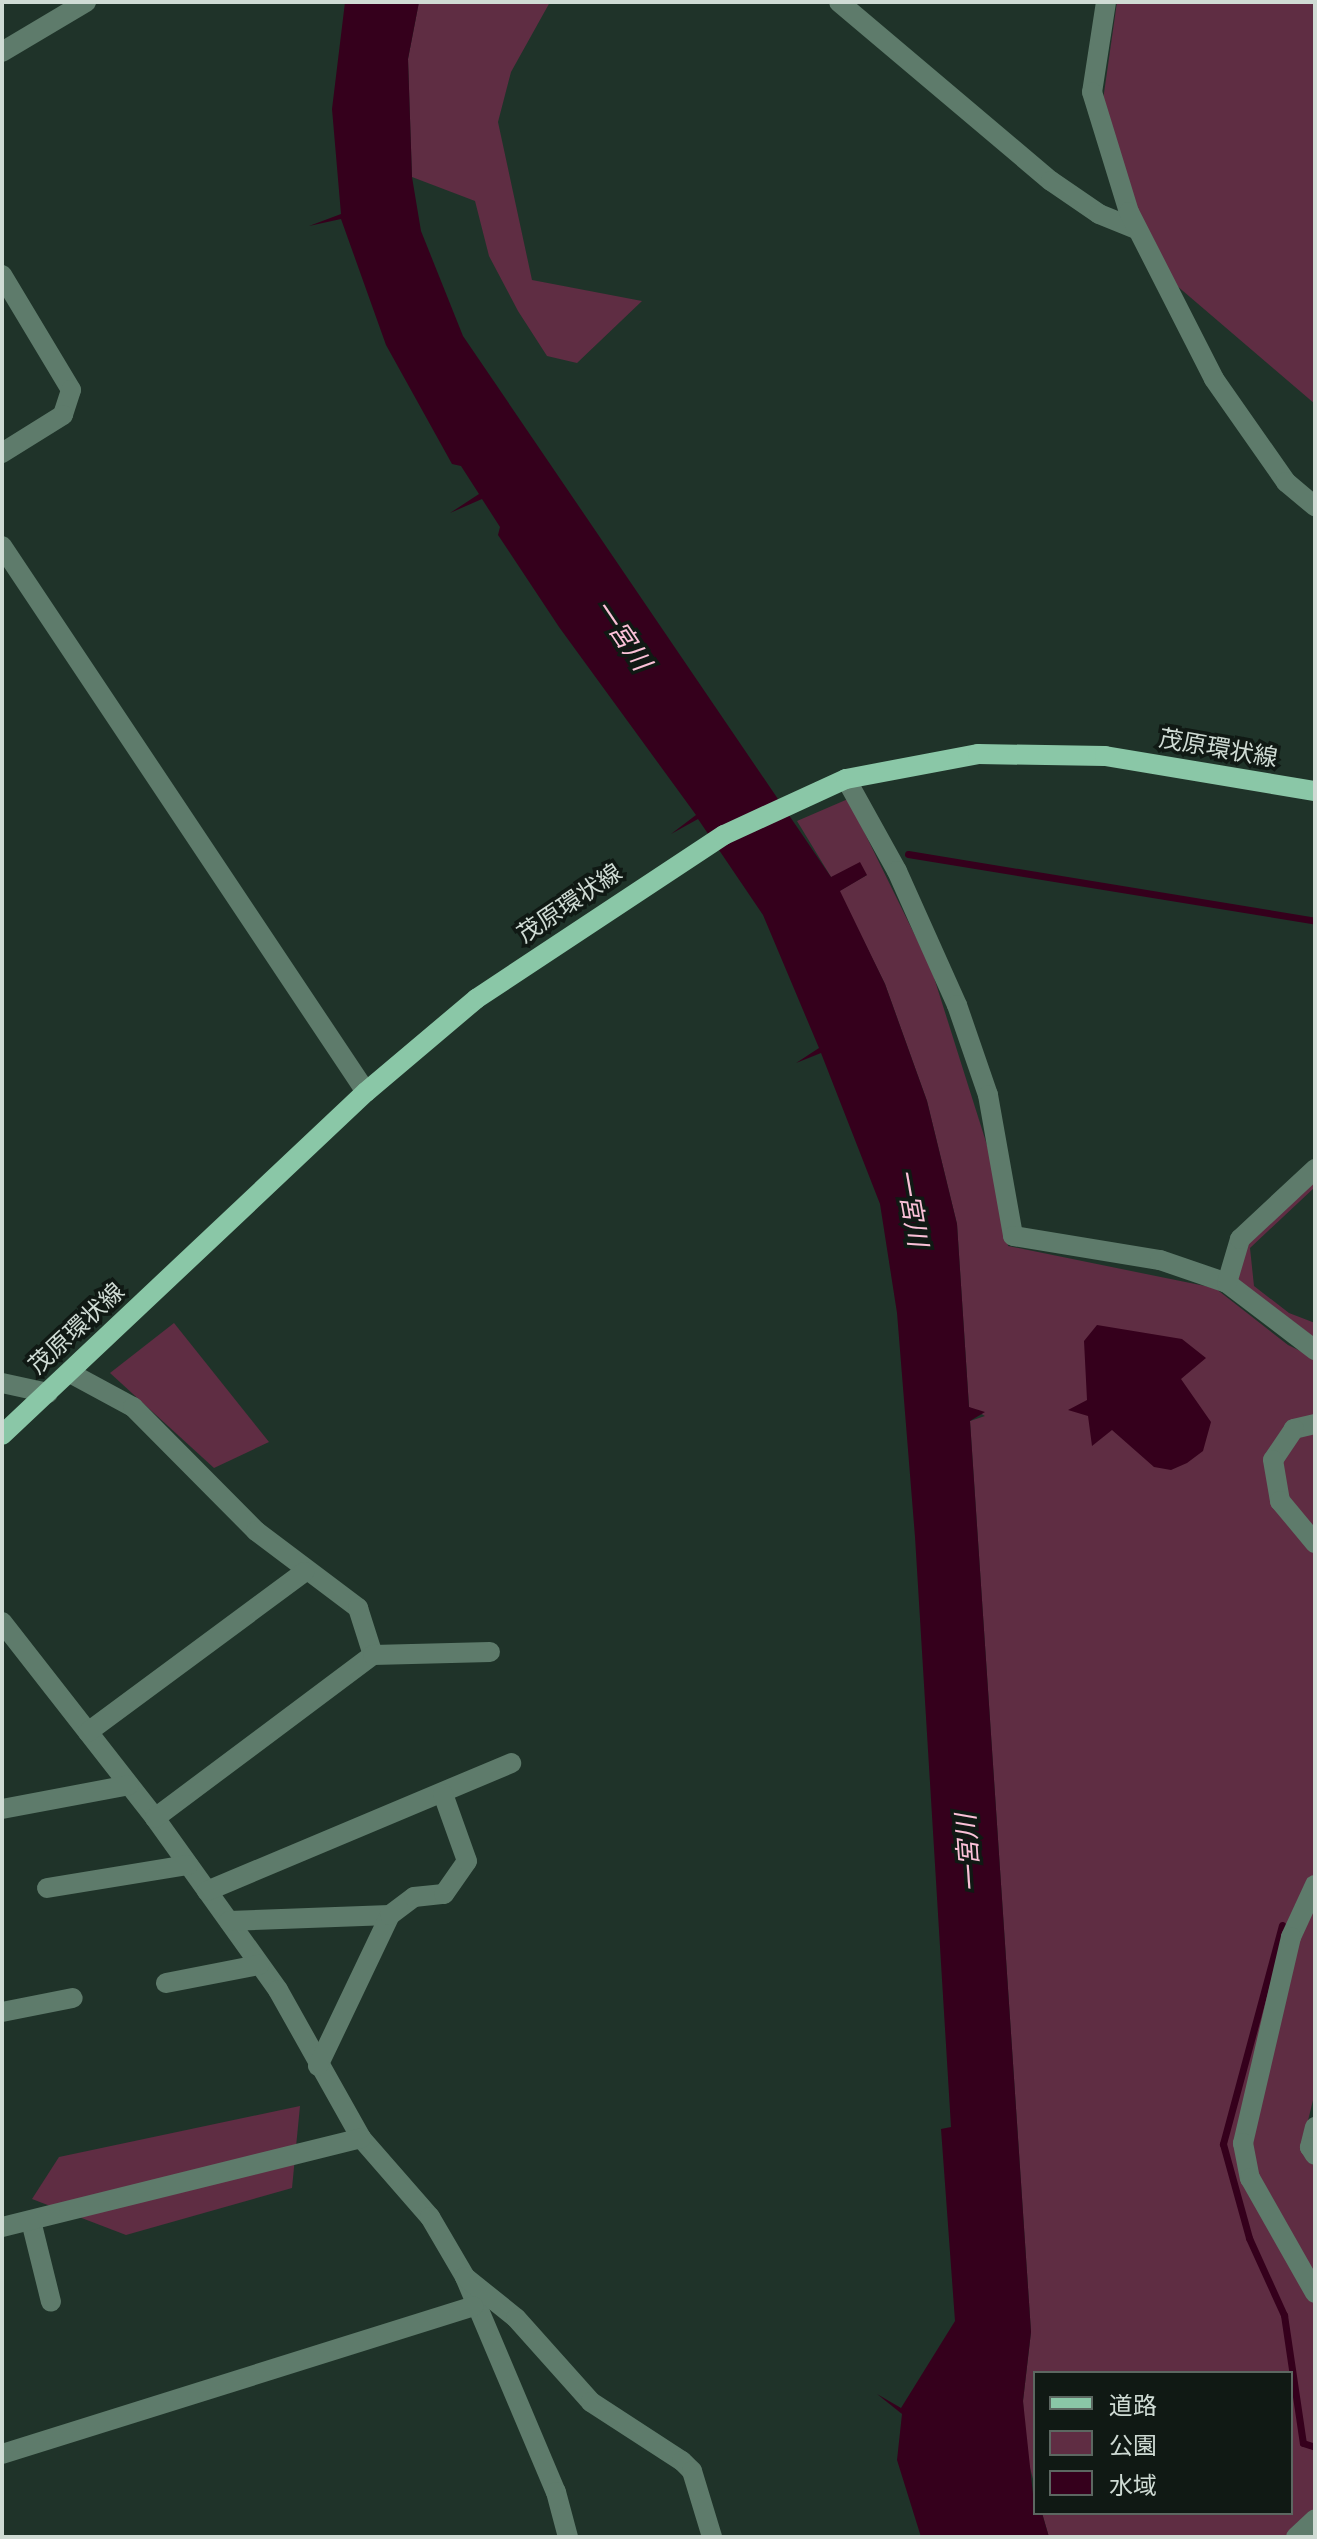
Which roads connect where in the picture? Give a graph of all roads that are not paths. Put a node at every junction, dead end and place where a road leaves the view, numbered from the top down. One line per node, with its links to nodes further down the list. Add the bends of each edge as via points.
1 (86, 2): 4 (street)
2 (839, 2): 5 (street, via 1051,181 1099,214)
3 (1106, 2): 5 (street, via 1092,92)
4 (2, 52)
5 (1136, 229): 8 (street, via 1214,379 1286,482)
6 (2, 275): 7 (street, via 71,390 63,415)
7 (2, 453)
8 (1315, 506)
9 (2, 546): 12 (street)
10 (846, 779): 11 (main road, 茂原環状線, via 978,754 1039,752 1105,756); 12 (main road, 茂原環状線, via 724,835 653,879 476,999); 14 (street, via 897,871 957,1005 988,1095 1013,1236 1160,1260)
11 (1315, 791)
12 (366, 1092): 16 (main road, 茂原環状線)
13 (1315, 1169): 14 (street, via 1240,1239)
14 (1227, 1283): 15 (street)
15 (1315, 1350)
16 (70, 1373): 18 (main road, 茂原環状線); 22 (street, via 133,1407)
17 (2, 1383): 18 (street)
18 (48, 1393): 20 (main road, 茂原環状線)
19 (1315, 1424): 21 (street, via 1294,1429 1273,1460 1280,1501)
20 (2, 1435)
21 (1315, 1543)
22 (304, 1572): 25 (street, via 358,1608); 26 (street)
23 (2, 1622): 26 (street)
24 (490, 1652): 25 (street)
25 (373, 1655): 31 (street)
26 (88, 1732): 28 (street)
27 (511, 1763): 29 (street)
28 (129, 1785): 30 (street); 31 (street)
29 (443, 1794): 35 (street); 36 (street, via 467,1861 444,1894 414,1897)
30 (2, 1809)
31 (155, 1818): 32 (street)
32 (188, 1865): 34 (street); 35 (street)
33 (1315, 1885): 49 (street, via 1291,1937 1243,2143 1250,2178)
34 (47, 1888)
35 (207, 1891): 37 (street)
36 (390, 1915): 37 (street); 42 (street)
37 (229, 1921): 38 (street)
38 (259, 1965): 39 (street); 42 (street)
39 (166, 1983)
40 (73, 1998): 41 (street)
41 (2, 2012)
42 (318, 2066): 44 (street)
43 (1315, 2127): 45 (street, via 1310,2147)
44 (361, 2138): 46 (street); 48 (street, via 430,2217)
45 (1315, 2155)
46 (31, 2221): 47 (street); 50 (street)
47 (2, 2227)
48 (465, 2277): 51 (street); 55 (street, via 516,2318 591,2402 692,2471)
49 (1315, 2293)
50 (51, 2302)
51 (473, 2306): 52 (street); 54 (street, via 556,2492)
52 (2, 2454)
53 (1315, 2519): 56 (street)
54 (568, 2537)
55 (712, 2537)
56 (1296, 2537)

